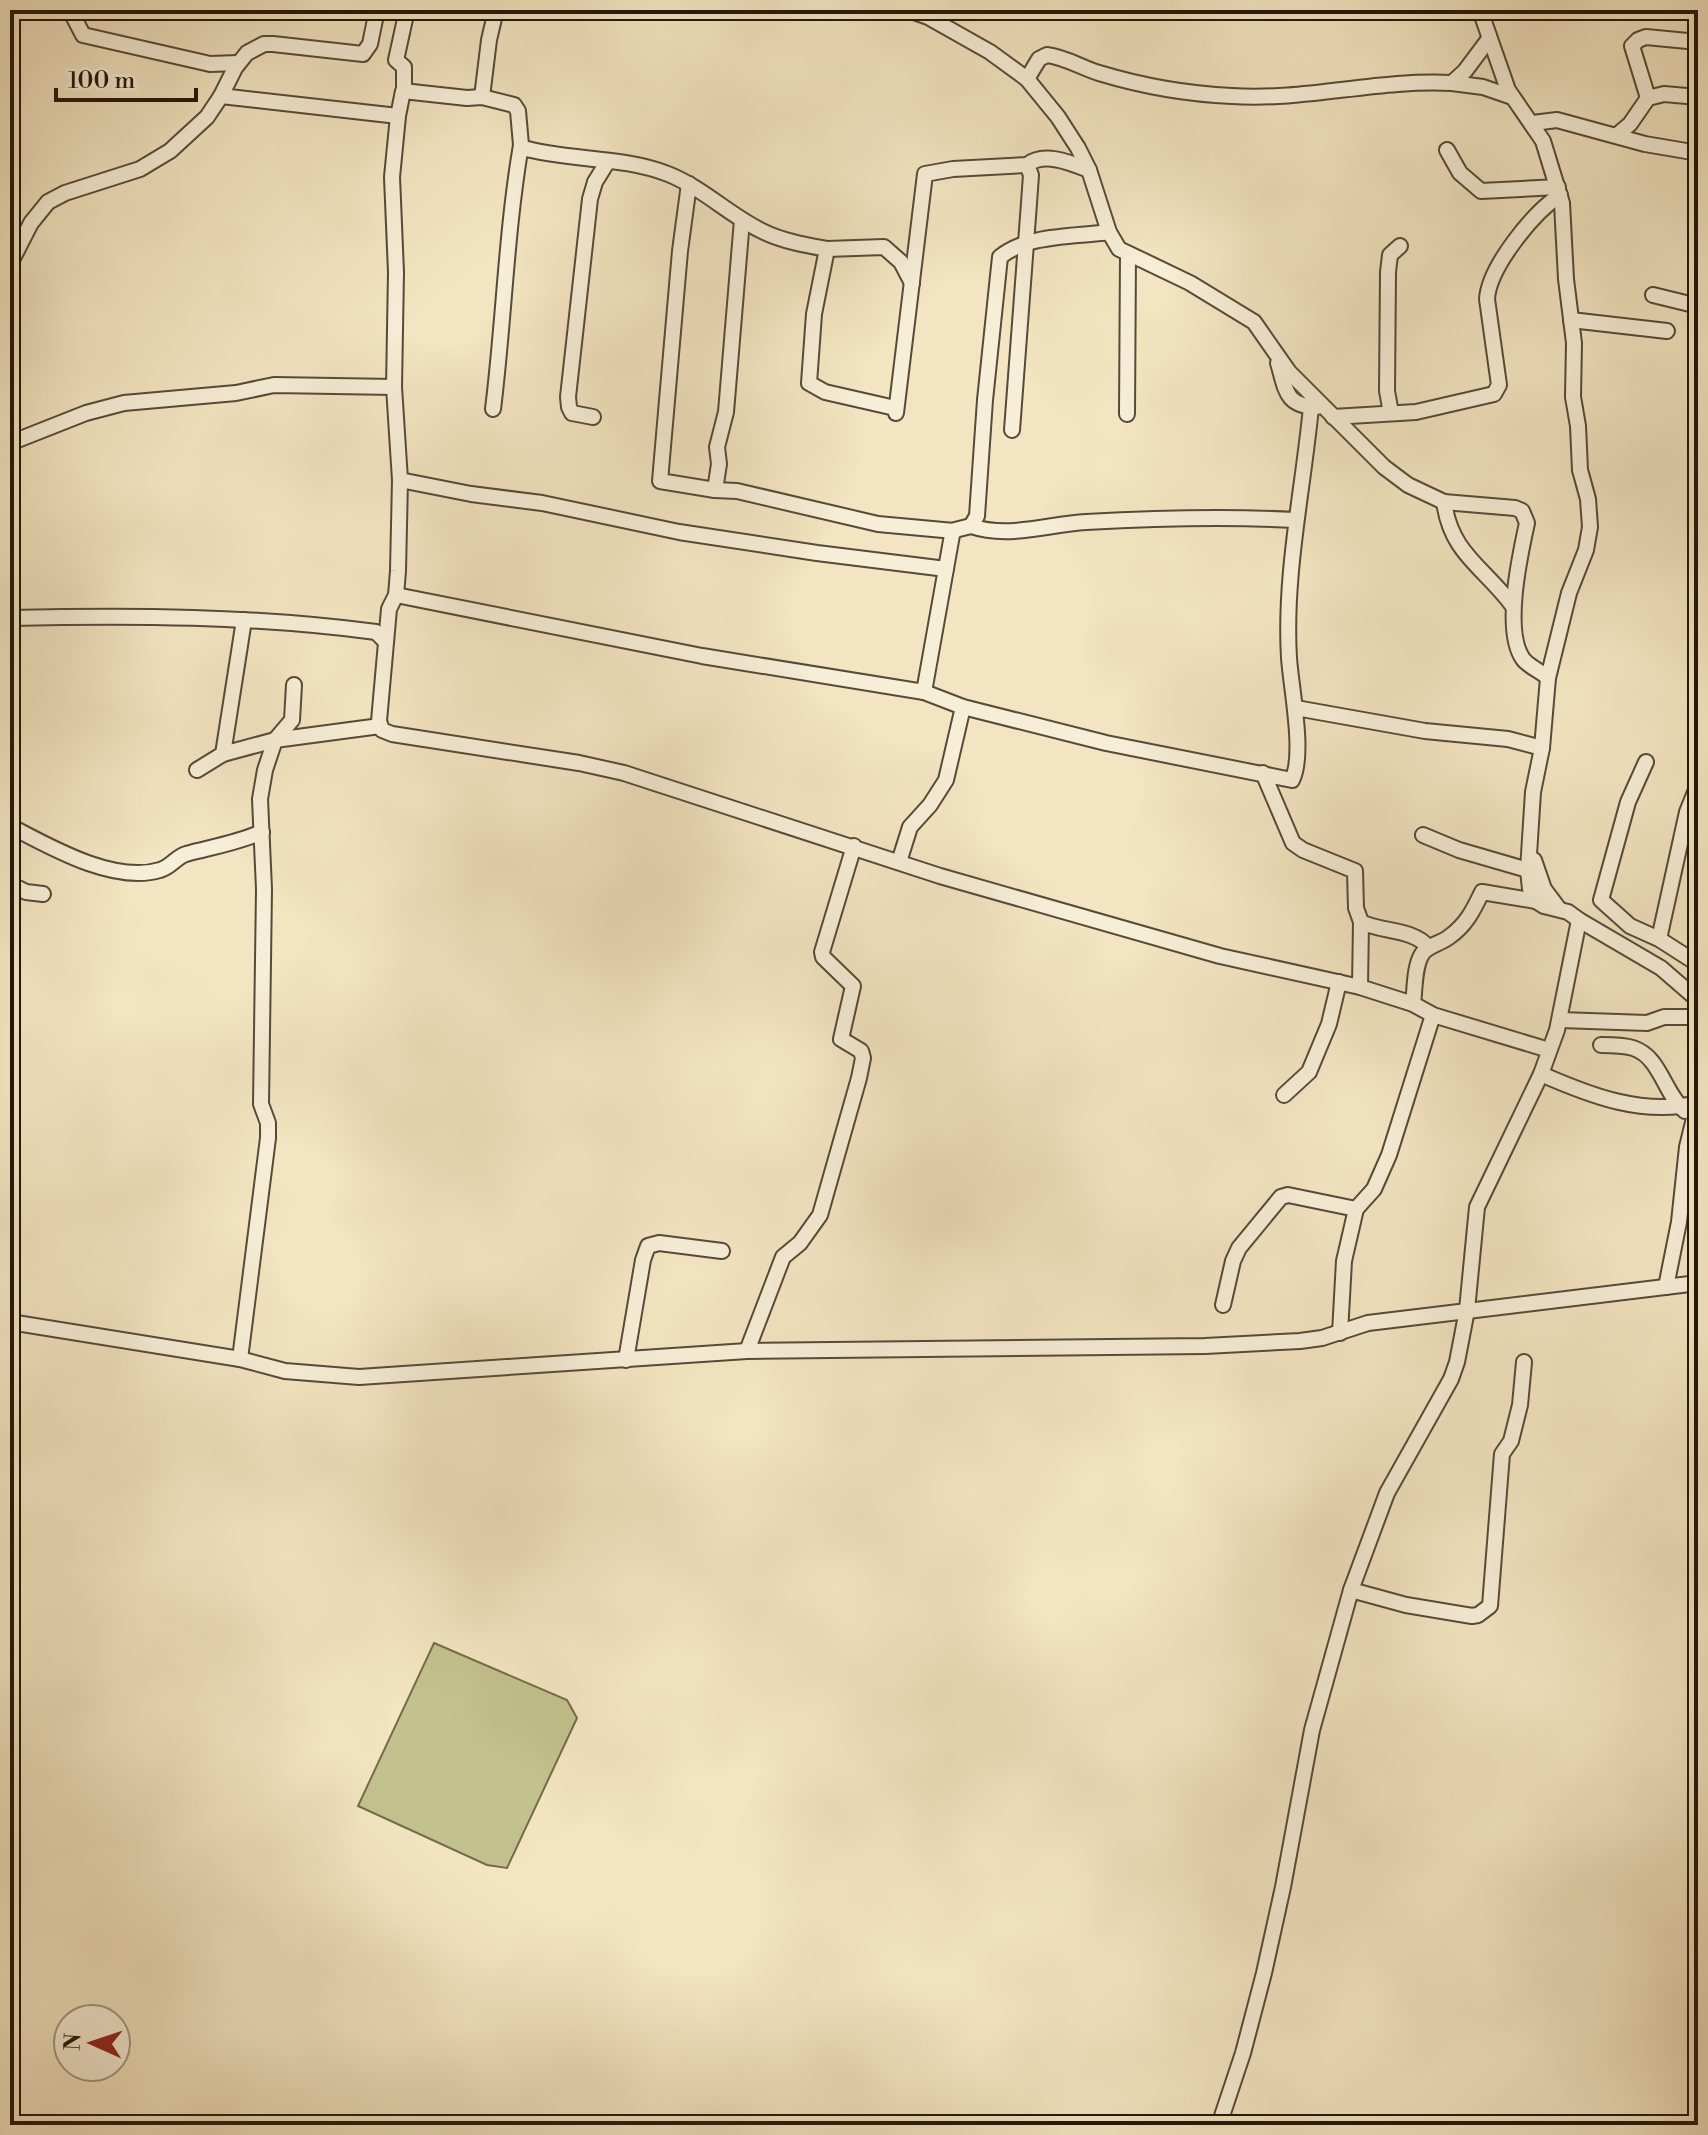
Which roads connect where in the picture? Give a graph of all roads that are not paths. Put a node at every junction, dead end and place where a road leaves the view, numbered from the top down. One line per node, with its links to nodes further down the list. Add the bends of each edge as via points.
1 (70, 10): 9 (street, via 83,35 210,64)
2 (377, 10): 9 (street, via 363,54 264,44)
3 (407, 10): 12 (street, via 396,60 404,67)
4 (496, 10): 14 (street)
5 (908, 10): 10 (street, via 990,52)
6 (1480, 10): 7 (street)
7 (1489, 39): 11 (street); 15 (street)
8 (1698, 42): 17 (street, via 1646,37 1632,46)
9 (238, 63): 13 (street)
10 (1027, 79): 11 (street, via 1047,55 1156,87 1231,96); 26 (street, via 1064,125)
11 (1452, 83): 15 (street)
12 (404, 91): 14 (street); 18 (street)
13 (221, 96): 18 (street); 35 (street, via 198,126 154,162 53,198 38,213)
14 (482, 97): 21 (street, via 517,108)
15 (1512, 97): 19 (street)
16 (1698, 97): 17 (street)
17 (1648, 98): 20 (street)
18 (398, 116): 41 (street, via 392,177)
19 (1533, 123): 20 (street, via 1557,120); 28 (street)
20 (1617, 135): 23 (street)
21 (521, 145): 24 (street); 42 (street)
22 (1447, 150): 28 (street, via 1460,173 1481,191)
23 (1698, 153)
24 (608, 161): 27 (street); 46 (street, via 590,199 568,397 572,413)
25 (1027, 165): 26 (street, via 1048,158); 31 (street, via 1031,175); 36 (street, via 925,174)
26 (1089, 170): 30 (street)
27 (689, 184): 29 (street); 50 (street, via 659,476 661,482)
28 (1559, 191): 39 (street); 44 (street, via 1527,223 1489,286 1499,389 1471,400)
29 (742, 220): 33 (street, via 764,233); 50 (street)
30 (1109, 232): 31 (street); 34 (street)
31 (1025, 244): 47 (street); 53 (street, via 1003,254 998,264 977,516)
32 (1400, 246): 44 (street, via 1390,255 1388,272)
33 (827, 249): 36 (street, via 884,247 901,262); 36 (street, via 811,343 812,388 895,408 896,413)
34 (1128, 254): 43 (street, via 1242,313 1263,332); 45 (street)
35 (10, 264)
36 (912, 284)
37 (1653, 295): 38 (street)
38 (1698, 306)
39 (1571, 320): 40 (street); 61 (street, via 1573,397 1590,527)
40 (1667, 331)
41 (394, 387): 48 (street, via 274,385 124,403); 49 (street)
42 (493, 409)
43 (1323, 411): 44 (street); 51 (street, via 1384,467); 52 (street)
44 (1391, 413)
45 (1127, 414)
46 (593, 417)
47 (1012, 430)
48 (10, 443)
49 (400, 480): 55 (street, via 679,532); 56 (street)
50 (715, 490): 54 (street, via 878,524)
51 (1444, 502): 57 (street, via 1449,529 1463,551); 57 (street, via 1515,508 1525,514)
52 (1295, 520): 53 (street, via 1190,516 993,532); 65 (street, via 1288,635)
53 (971, 526): 54 (street)
54 (954, 531): 55 (street)
55 (946, 569): 63 (street)
56 (396, 595): 60 (street); 63 (street, via 702,656)
57 (1512, 605): 61 (street, via 1522,658)
58 (10, 618): 59 (street, via 134,615)
59 (244, 620): 60 (street, via 376,632); 69 (street)
60 (386, 642): 66 (street)
61 (1548, 678): 68 (street)
62 (294, 685): 67 (street, via 292,720)
63 (924, 692): 64 (street)
64 (963, 707): 72 (street, via 1106,743); 80 (street, via 946,780 910,827)
65 (1296, 708): 68 (street); 72 (street, via 1294,778)
66 (380, 726): 67 (street); 78 (street, via 392,734 624,773)
67 (275, 740): 69 (street); 76 (street, via 260,799)
68 (1542, 748): 79 (street, via 1533,792)
69 (223, 754): 71 (street)
70 (1646, 762): 88 (street, via 1628,802 1600,898 1630,926)
71 (197, 770)
72 (1263, 773): 87 (street, via 1293,843 1355,871)
73 (1698, 785): 74 (street)
74 (1693, 809): 88 (street)
75 (10, 826): 76 (street, via 94,866 139,872 161,870 182,856)
76 (262, 832): 113 (street, via 261,1104 268,1138)
77 (1423, 835): 81 (street)
78 (854, 846): 80 (street); 112 (street, via 822,952 853,986 841,1039 861,1051 861,1068 820,1215 783,1257)
79 (1531, 851): 81 (street); 85 (street, via 1544,889)
80 (899, 862): 91 (street, via 1220,956)
81 (1528, 870): 84 (street)
82 (10, 884): 83 (street)
83 (43, 894)
84 (1536, 901): 85 (street); 89 (street, via 1482,892 1460,928)
85 (1559, 909): 86 (street)
86 (1579, 920): 93 (street, via 1661,968); 97 (street)
87 (1361, 922): 89 (street, via 1413,937); 92 (street)
88 (1659, 939): 90 (street)
89 (1428, 947): 94 (street, via 1418,964)
90 (1698, 964)
91 (1339, 982): 92 (street); 101 (street, via 1309,1072)
92 (1360, 987): 94 (street)
93 (1698, 1000)
94 (1413, 1004): 95 (street)
95 (1433, 1015): 99 (street); 104 (street, via 1389,1155 1374,1189)
96 (1698, 1017): 97 (street, via 1647,1023)
97 (1560, 1020): 99 (street)
98 (1601, 1045): 102 (street, via 1628,1047 1645,1055)
99 (1549, 1050): 100 (street)
100 (1541, 1074): 102 (street, via 1621,1103); 109 (street, via 1480,1198)
101 (1284, 1095)
102 (1681, 1107): 103 (street)
103 (1696, 1107): 107 (street)
104 (1356, 1209): 108 (street, via 1281,1197 1239,1248); 111 (street, via 1344,1261)
105 (722, 1251): 114 (street, via 648,1246)
106 (1698, 1283): 107 (street)
107 (1666, 1287): 109 (street)
108 (1223, 1305)
109 (1467, 1310): 111 (street, via 1368,1323); 116 (street, via 1451,1379 1387,1493)
110 (10, 1322): 113 (street)
111 (1340, 1333): 112 (street, via 1300,1341 1205,1346)
112 (747, 1351): 114 (street)
113 (240, 1359): 114 (street, via 285,1371 359,1377)
114 (626, 1360)
115 (1524, 1362): 116 (street, via 1520,1405 1502,1454 1490,1606 1472,1616)
116 (1351, 1590): 117 (street, via 1312,1730 1264,1973)
117 (1219, 2125)

